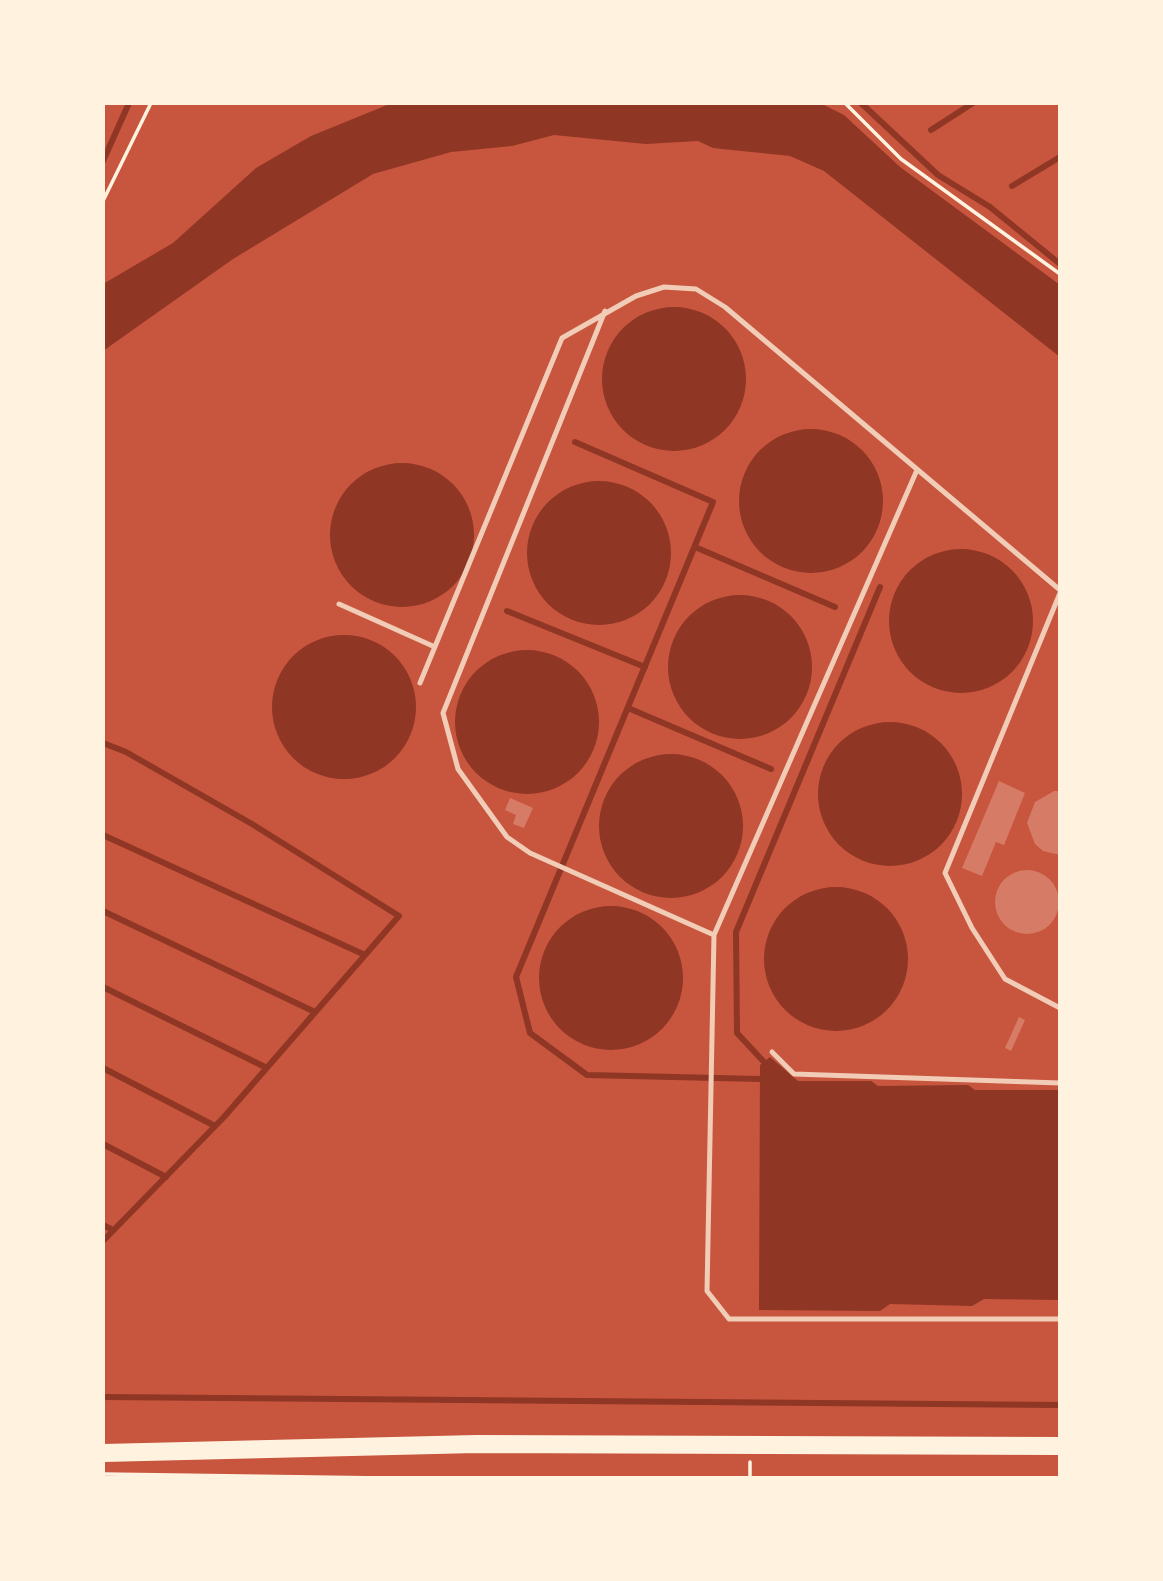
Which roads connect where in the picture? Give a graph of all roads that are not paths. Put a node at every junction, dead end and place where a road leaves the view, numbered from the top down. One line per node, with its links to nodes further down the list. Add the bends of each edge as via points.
1 (605, 311): 2 (lane, via 664,288 696,289 725,307); 5 (lane, via 562,338); 7 (lane, via 443,713 458,769 507,837 551,863)
2 (916, 470): 3 (lane); 7 (lane)
3 (1060, 592): 8 (lane, via 945,873 1004,979)
4 (339, 604): 5 (lane)
5 (435, 647): 6 (lane)
6 (420, 683)
7 (714, 935): 11 (lane, via 707,1290 729,1319)
8 (1060, 1007)
9 (772, 1052): 10 (lane, via 794,1074)
10 (1060, 1083)
11 (1060, 1319)
12 (1060, 1446): 13 (highway, via 476,1444)
13 (103, 1453)

